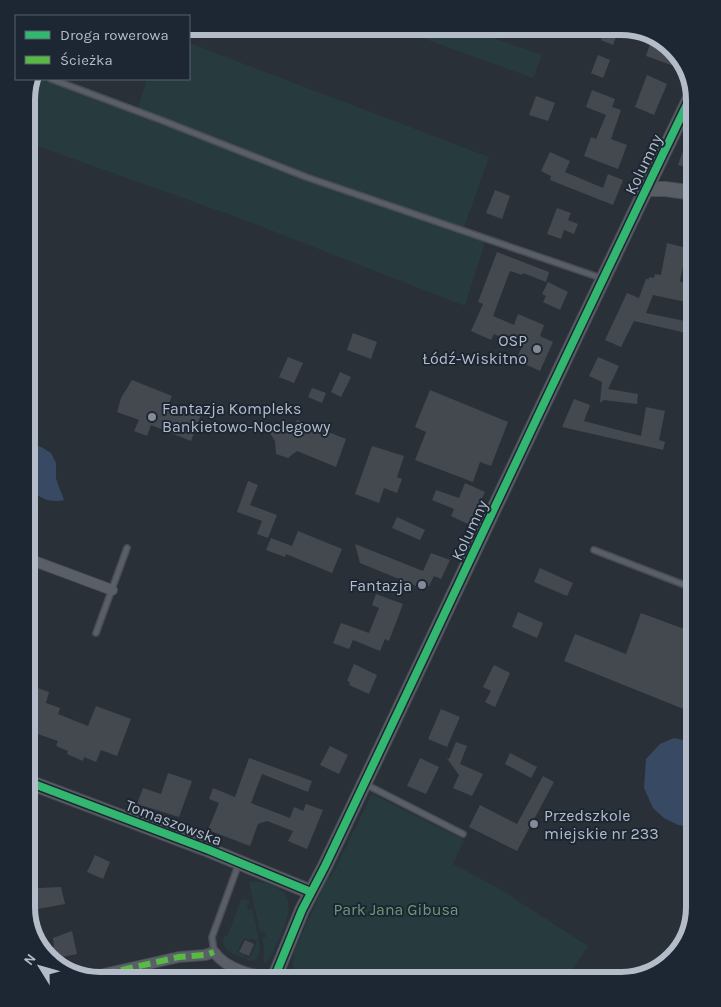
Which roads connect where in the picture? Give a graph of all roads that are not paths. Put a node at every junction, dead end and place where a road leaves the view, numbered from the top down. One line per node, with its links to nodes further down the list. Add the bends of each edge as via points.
1 (54, 80): 5 (lane, via 306,177)
2 (686, 107): 3 (street, Kolumny)
3 (647, 189): 4 (street); 5 (street, Kolumny)
4 (686, 192)
5 (602, 278): 13 (street, Kolumny)
6 (127, 548): 10 (lane)
7 (594, 550): 9 (lane)
8 (35, 561): 10 (street)
9 (686, 586)
10 (112, 590): 11 (lane)
11 (96, 633)
12 (35, 784): 15 (street, Tomaszowska)
13 (365, 784): 14 (lane); 16 (street, Kolumny)
14 (463, 834)
15 (240, 862): 16 (street, Tomaszowska); 17 (lane, via 212,937)
16 (311, 892): 20 (street, Kolumny)
17 (214, 952): 18 (street, via 179,956); 19 (street, via 224,963)
18 (111, 972)
19 (246, 972)
20 (277, 972)

